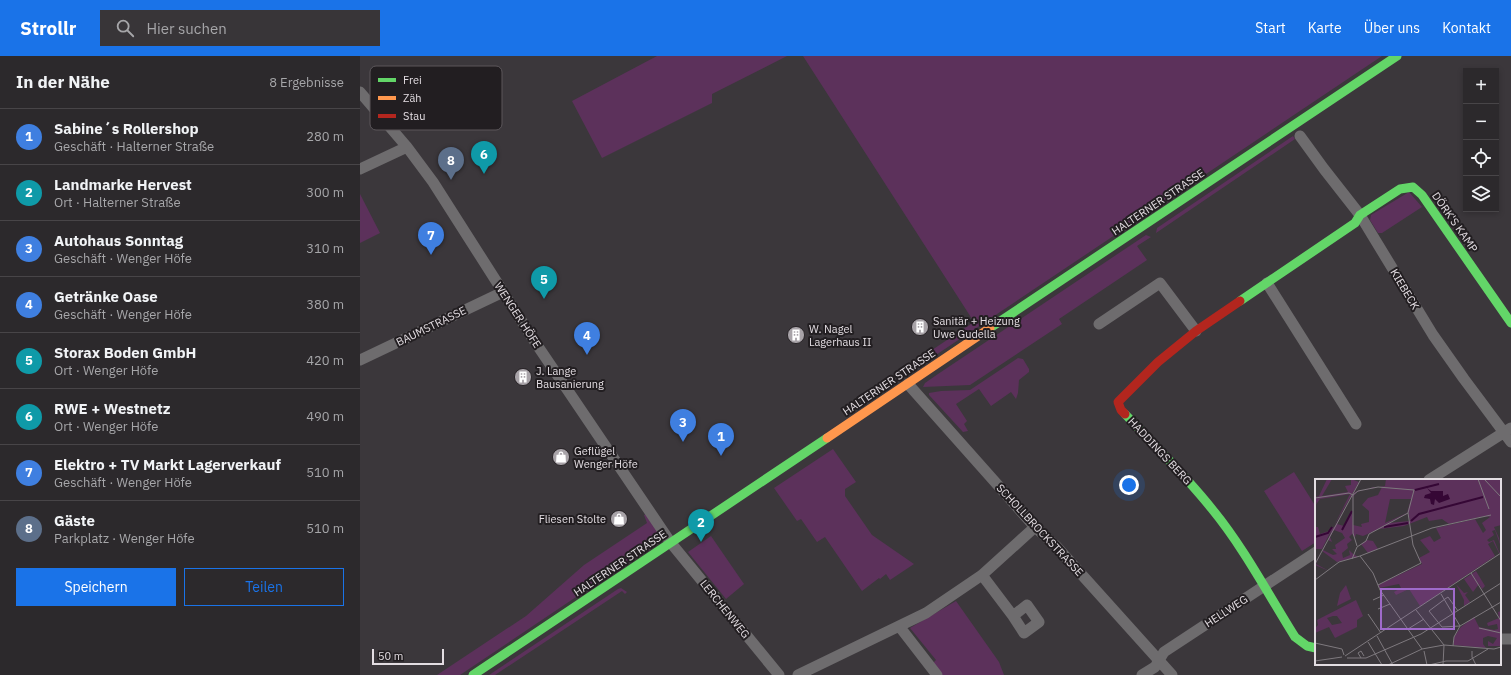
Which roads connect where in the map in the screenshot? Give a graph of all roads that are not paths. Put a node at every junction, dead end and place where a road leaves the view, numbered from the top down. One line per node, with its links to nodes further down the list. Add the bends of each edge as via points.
1 (1397, 56): 15 (main road, HALTERNER STRASSE)
2 (360, 92): 3 (street, WENGER HÖFE)
3 (370, 103)
4 (393, 130): 6 (street, WENGER HÖFE)
5 (1300, 136): 8 (street, KIEBECK)
6 (407, 146): 7 (street); 10 (street, WENGER HÖFE)
7 (360, 169)
8 (1360, 215): 9 (main road, HADDINGS BERG, via 1355,223); 11 (main road, DÖRK'S KAMP, via 1400,189 1413,186 1422,195); 17 (street, KIEBECK, via 1437,341 1464,379)
9 (1267, 283): 13 (main road, HADDINGS BERG); 16 (street)
10 (503, 292): 14 (street, BAUMSTRASSE); 21 (street, WENGER HÖFE)
11 (1511, 323)
12 (1099, 324): 13 (street, via 1160,283)
13 (1196, 331): 24 (main road, HADDINGS BERG, via 1158,362 1118,402 1121,410 1212,509 1234,538)
14 (360, 360)
15 (908, 384): 20 (street, SCHOLLBROCKSTRASSE); 21 (main road, HALTERNER STRASSE)
16 (1356, 424)
17 (1508, 430): 18 (street, KIEBECK); 19 (street)
18 (1511, 442)
19 (1431, 479)
20 (1035, 527): 23 (street); 28 (street, SCHOLLBROCKSTRASSE, via 1056,546)
21 (671, 543): 29 (main road, HALTERNER STRASSE); 30 (street, LERCHENWEG)
22 (1315, 553): 24 (street, HELLWEG)
23 (982, 576): 25 (street); 26 (street, via 926,613)
24 (1263, 586): 27 (main road, via 1295,637 1307,646); 28 (street, HELLWEG, via 1164,652)
25 (1013, 616)
26 (899, 626): 31 (street); 32 (street)
27 (1315, 648)
28 (1159, 659): 33 (street, HELLWEG, via 1155,667); 34 (street, SCHOLLBROCKSTRASSE)
29 (473, 675)
30 (779, 675)
31 (798, 675)
32 (937, 675)
33 (1142, 675)
34 (1172, 675)

